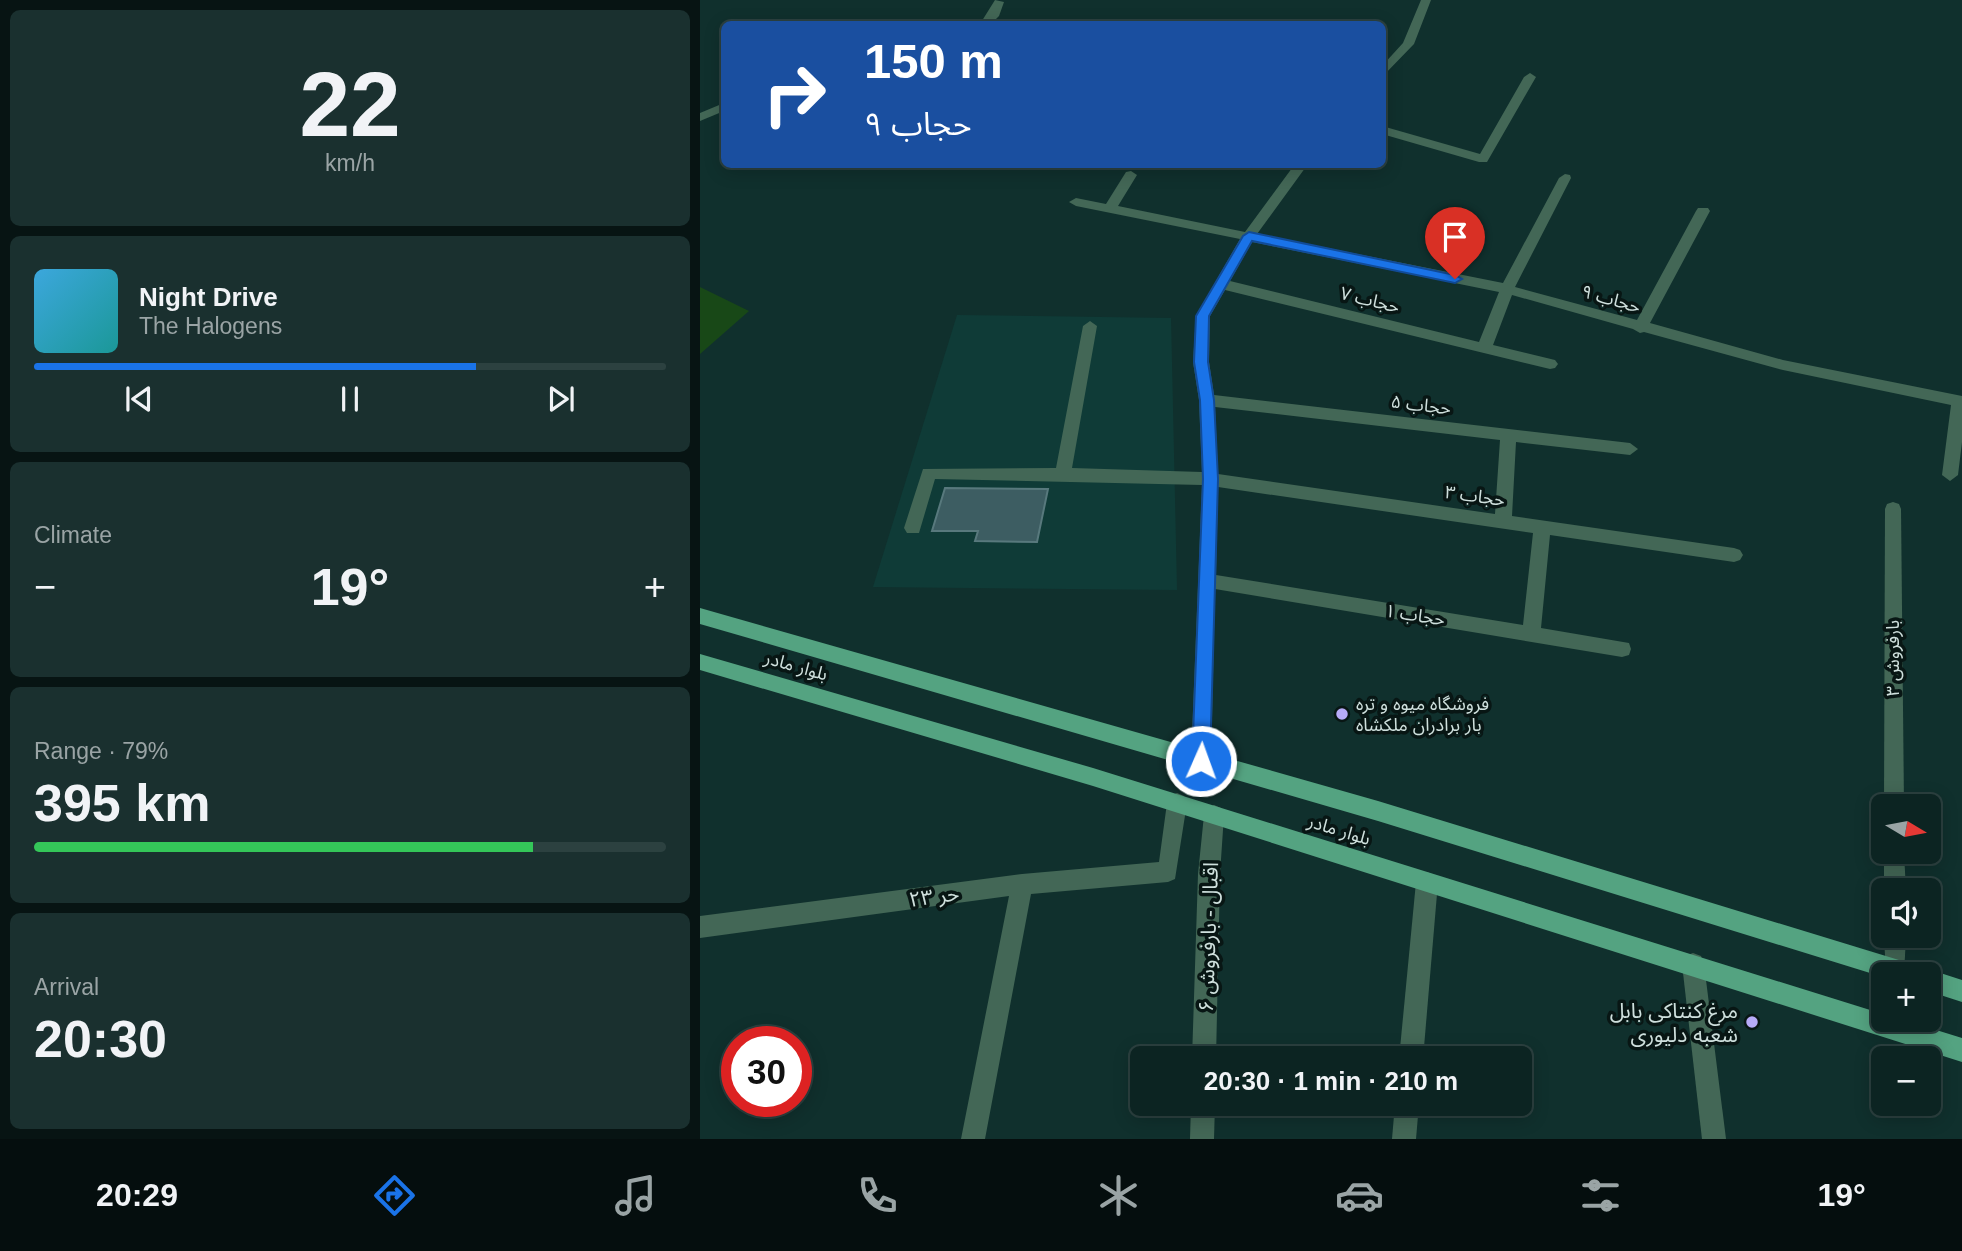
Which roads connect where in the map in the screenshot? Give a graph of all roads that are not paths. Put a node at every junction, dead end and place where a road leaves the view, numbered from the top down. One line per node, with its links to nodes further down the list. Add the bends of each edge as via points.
1 (1426, 0): 4 (street, via 1408,44)
2 (999, 2): 3 (street)
3 (988, 21)
4 (1386, 69)
5 (1530, 77): 8 (street, via 1483,159)
6 (721, 108): 7 (street)
7 (700, 117)
8 (1386, 131)
9 (1299, 168): 15 (street)
10 (1131, 175): 13 (street)
11 (1565, 178): 17 (street)
12 (1076, 202): 13 (street, حجاب ۹)
13 (1111, 207): 15 (street, حجاب ۹)
14 (1703, 211): 19 (street)
15 (1249, 236): 16 (street); 17 (street, حجاب ۹)
16 (1222, 284): 20 (street, حجاب ۷); 22 (street, via 1203,316 1201,362)
17 (1507, 289): 19 (street, حجاب ۹); 20 (street)
18 (1090, 326): 26 (street)
19 (1640, 328): 23 (street, حجاب ۹, via 1783,365)
20 (1484, 348): 21 (street, حجاب ۷)
21 (1550, 364)
22 (1207, 400): 24 (street, حجاب ۵); 28 (street)
23 (1960, 402): 27 (street)
24 (1508, 435): 25 (street, حجاب ۵); 30 (street)
25 (1630, 449)
26 (1063, 474): 28 (street, حجاب ۳); 32 (street, حجاب ۳, via 929,473)
27 (1950, 475)
28 (1210, 479): 30 (street, حجاب ۳); 34 (street)
29 (1893, 509): 40 (street, بارفروش ۳)
30 (1503, 521): 31 (street, حجاب ۳)
31 (1542, 527): 33 (street, حجاب ۳); 36 (street)
32 (913, 528)
33 (1734, 555)
34 (1208, 580): 36 (street, حجاب ۱); 39 (street)
35 (700, 616): 39 (main road, بلوار مادر)
36 (1531, 634): 37 (street, حجاب ۱)
37 (1622, 649)
38 (700, 662): 41 (main road, بلوار مادر)
39 (1201, 761): 46 (main road, بلوار مادر)
40 (1894, 794)
41 (1177, 803): 42 (main road, بلوار مادر); 44 (street, حر ۲۳, via 1168,872)
42 (1214, 815): 43 (main road, بلوار مادر); 50 (street, اقبال - بارفروش ۶)
43 (1427, 882): 47 (main road, بلوار مادر); 51 (street)
44 (1021, 884): 45 (street, حر ۲۳); 55 (street)
45 (700, 927)
46 (1871, 962)
47 (1693, 964): 52 (main road, بلوار مادر); 58 (street)
48 (1941, 984): 49 (main road)
49 (1962, 991)
50 (1204, 1046)
51 (1412, 1046)
52 (1962, 1050)
53 (1203, 1116): 56 (street)
54 (1406, 1116): 57 (street)
55 (974, 1139)
56 (1202, 1139)
57 (1404, 1139)
58 (1714, 1139)

